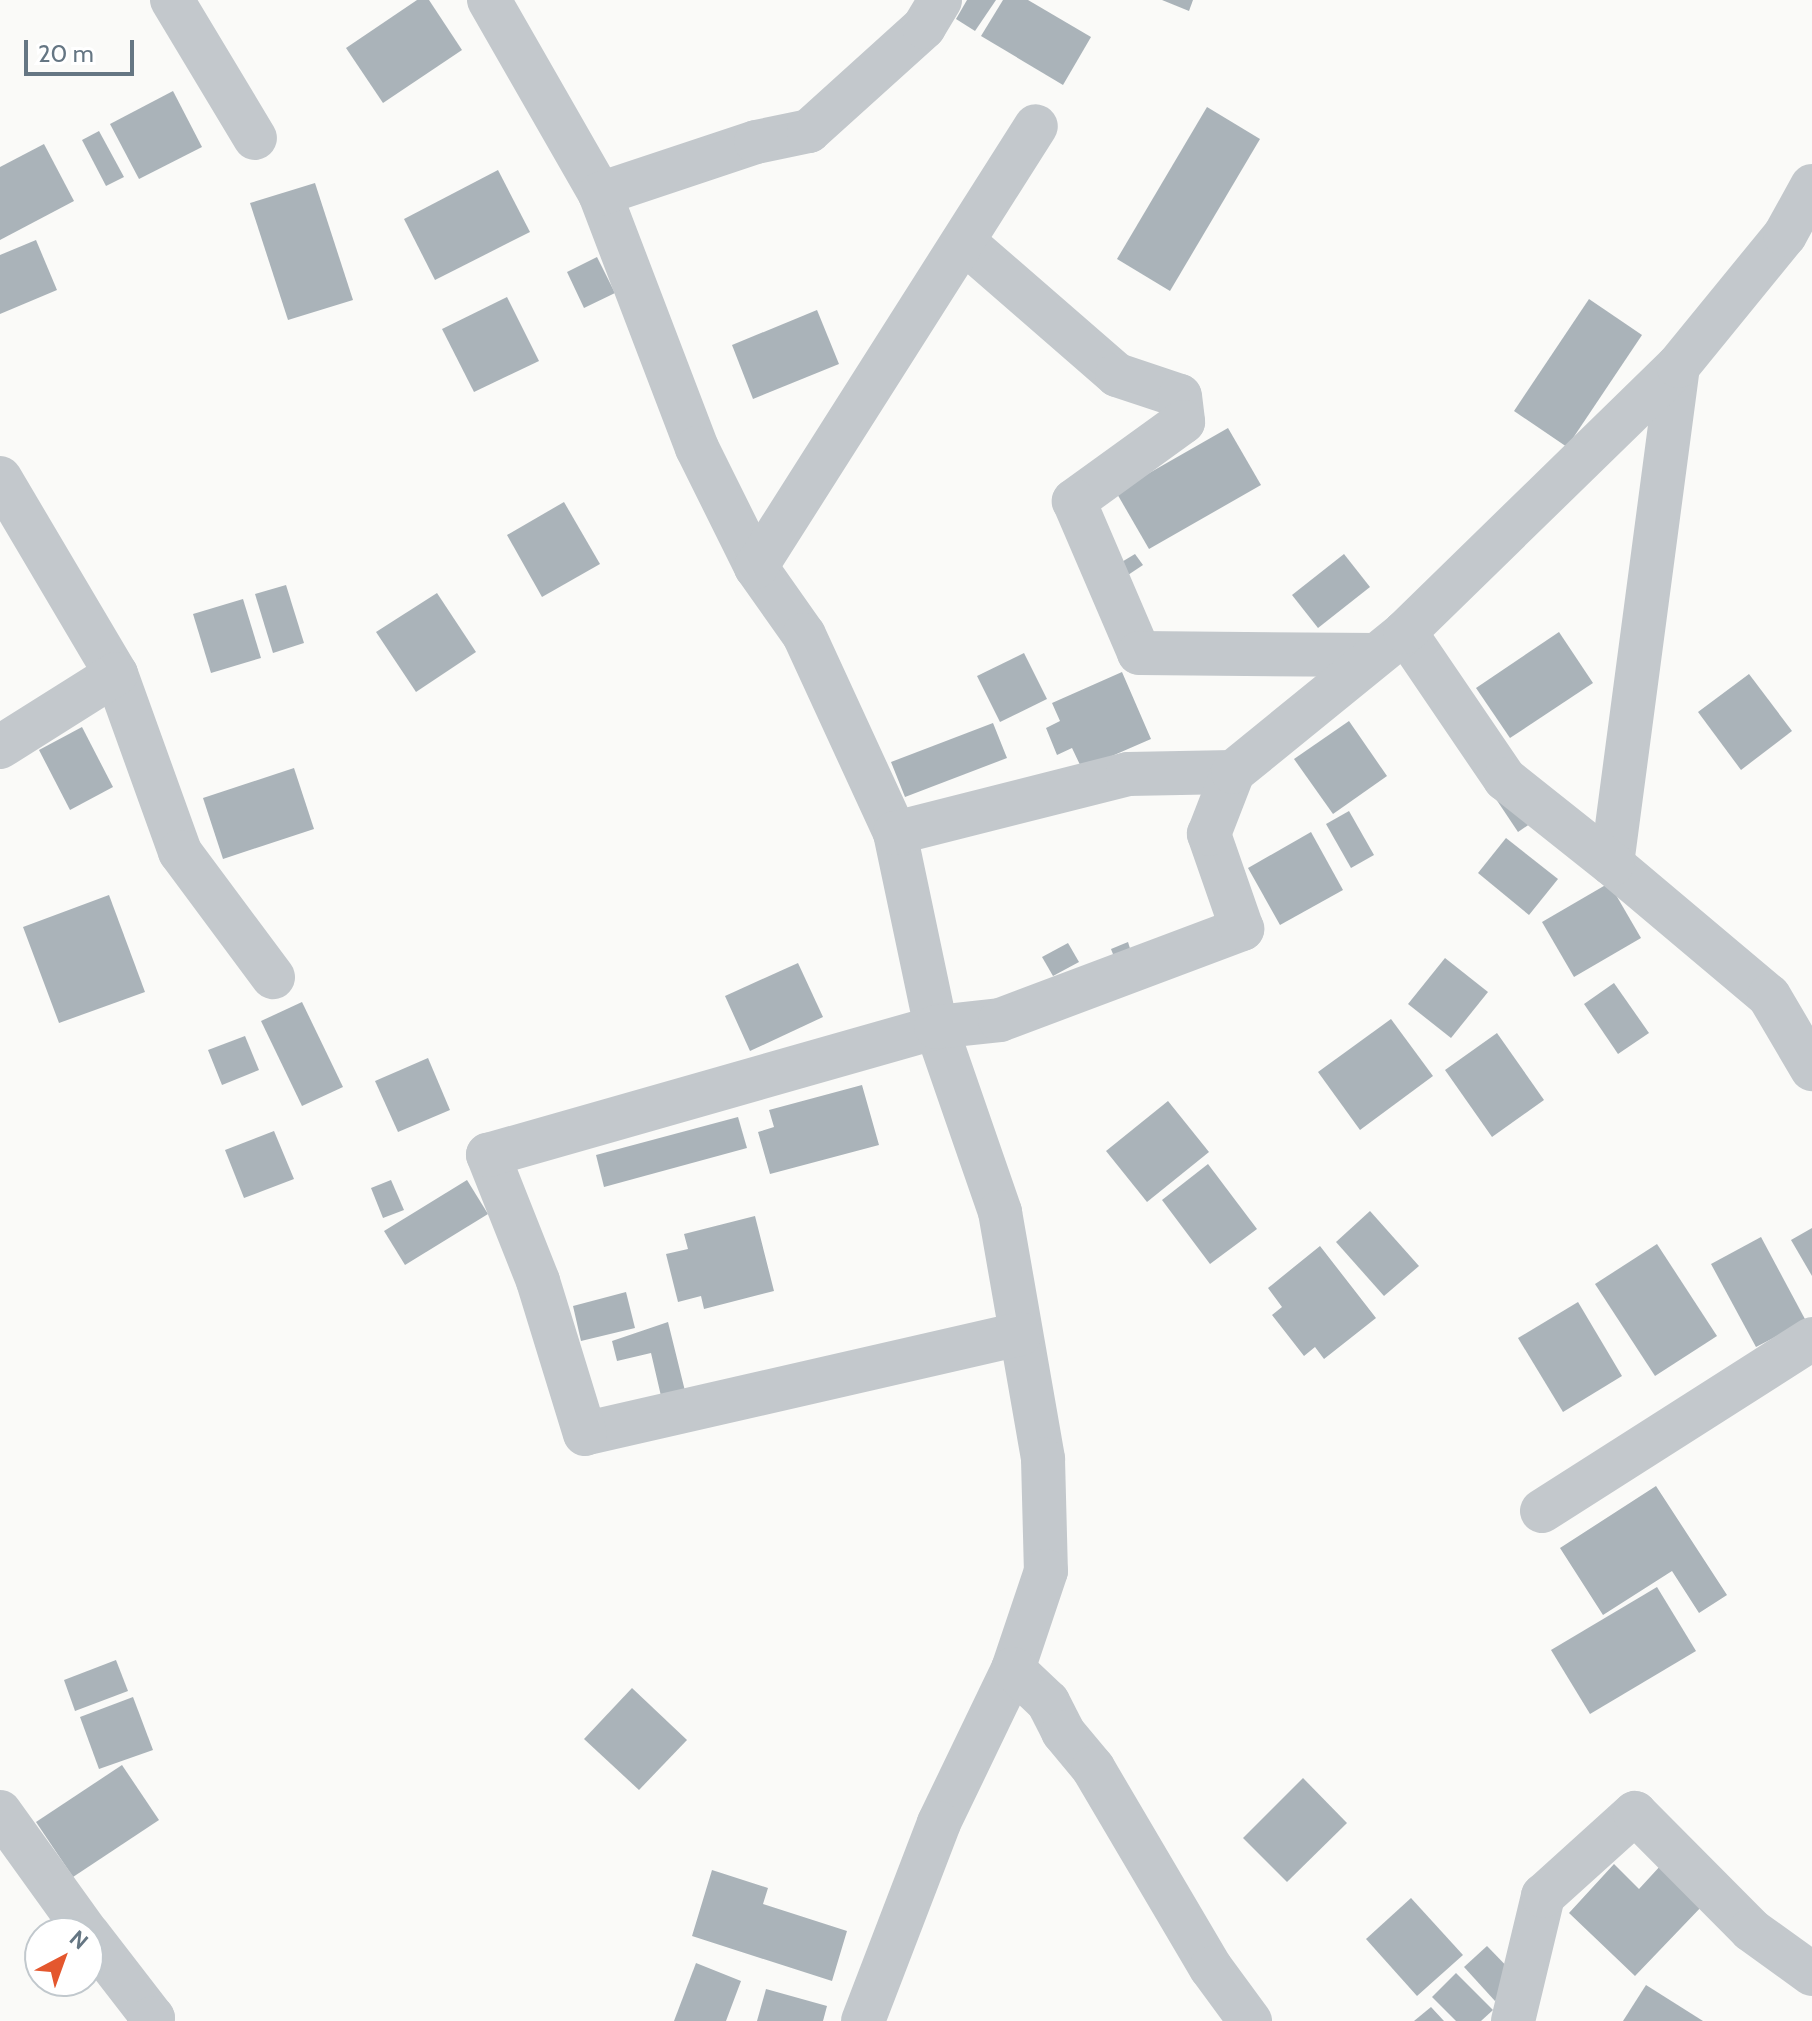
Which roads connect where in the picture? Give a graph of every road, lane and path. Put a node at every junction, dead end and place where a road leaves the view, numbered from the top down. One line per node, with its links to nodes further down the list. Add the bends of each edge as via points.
1 (172, 0): 5 (street)
2 (489, 0): 7 (street)
3 (940, 0): 7 (street, via 924,27 809,131 756,142)
4 (1036, 126): 9 (street)
5 (255, 138)
6 (1812, 186): 8 (street)
7 (600, 194): 12 (street, via 697,448)
8 (1798, 233): 10 (street)
9 (964, 242): 12 (street); 13 (street, via 1117,375 1180,396 1183,422 1074,501 1139,653)
10 (1678, 366): 13 (street); 18 (street)
11 (0, 478): 14 (street)
12 (756, 567): 17 (street, via 804,635)
13 (1390, 644): 16 (street); 18 (street, via 1505,779)
14 (116, 674): 15 (street); 19 (street, via 180,852)
15 (0, 747)
16 (1233, 772): 17 (street, via 1128,774); 20 (street, via 1209,834 1242,929 1000,1020)
17 (895, 833): 20 (street)
18 (1612, 864): 21 (street, via 1769,996)
19 (273, 977)
20 (936, 1027): 22 (street, via 1000,1212); 22 (street, via 488,1155 538,1281 585,1434)
21 (1812, 1069)
22 (1020, 1334): 25 (street, via 1043,1459 1046,1571)
23 (1812, 1339): 24 (street)
24 (1542, 1511)
25 (1013, 1669): 31 (street, via 939,1823); 32 (street, via 1048,1702 1063,1732 1093,1768 1211,1968)
26 (0, 1812): 27 (street)
27 (76, 1917)
28 (104, 1954): 30 (street, via 153,2018)
29 (1812, 1974): 33 (street, via 1751,1930 1635,1813 1543,1896)
30 (149, 2021)
31 (863, 2021)
32 (1250, 2021)
33 (1513, 2021)

